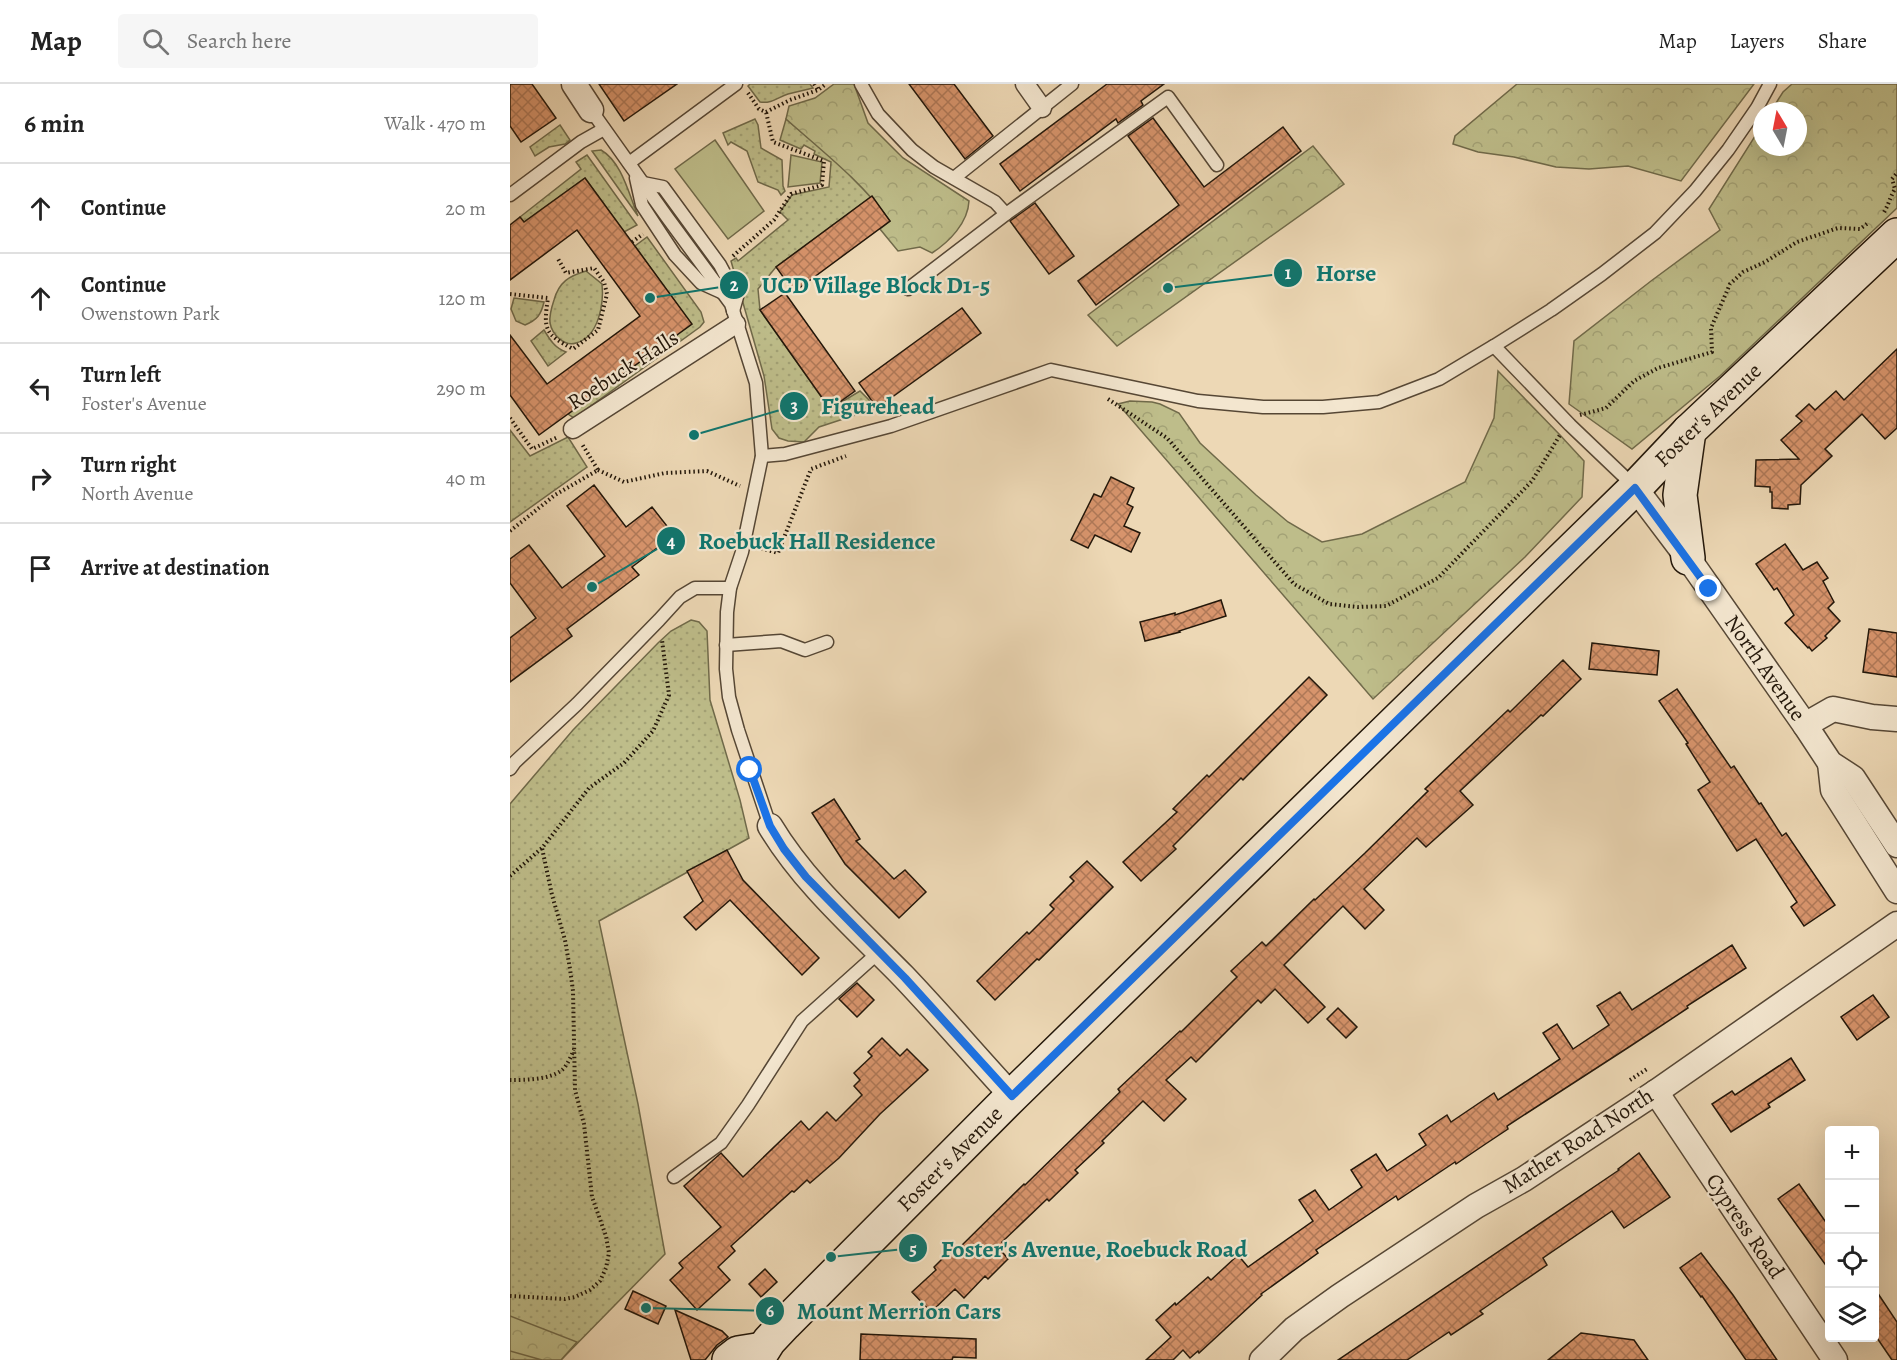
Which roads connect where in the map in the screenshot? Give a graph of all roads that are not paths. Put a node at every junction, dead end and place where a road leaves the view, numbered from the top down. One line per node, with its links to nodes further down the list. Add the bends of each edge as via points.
1 (574, 84): 8 (street)
2 (736, 84): 10 (lane)
3 (861, 84): 11 (lane, via 894,132 934,167)
4 (1025, 84): 7 (street)
5 (1072, 84): 7 (lane)
6 (1770, 84): 19 (lane, via 1728,150 1656,233 1594,280)
7 (1042, 108): 11 (lane)
8 (598, 119): 10 (lane); 13 (lane, via 581,142)
9 (1217, 165): 14 (lane, via 1168,98)
10 (632, 167): 12 (lane); 17 (lane, via 642,205 675,255 701,284)
11 (954, 178): 14 (lane, via 995,202)
12 (643, 183): 17 (lane); 18 (lane, via 663,187 720,265 737,297)
13 (510, 195)
14 (1006, 214): 16 (lane)
15 (1885, 223): 21 (main road, Foster's Avenue)
16 (908, 289)
17 (723, 292): 18 (lane)
18 (734, 318): 20 (street, Roebuck Halls); 22 (lane, via 756,383)
19 (1494, 346): 22 (lane, via 1439,379 1379,402 1323,407 1198,401 1051,370 891,426 785,454); 23 (lane)
20 (573, 429)
21 (1689, 431): 23 (main road, Foster's Avenue); 24 (main road, via 1680,495)
22 (762, 456): 25 (lane, via 744,543)
23 (1635, 488): 24 (street, North Avenue); 38 (main road, Foster's Avenue)
24 (1688, 558): 29 (street, North Avenue)
25 (730, 588): 27 (lane); 31 (lane, via 695,588 680,597)
26 (827, 642): 27 (lane, via 805,650 781,641)
27 (726, 645): 32 (lane, via 729,697)
28 (1897, 719): 29 (street, via 1833,709)
29 (1805, 725): 30 (street, North Avenue)
30 (1830, 763): 33 (street, North Avenue, via 1853,778); 34 (street, North Avenue, via 1833,790)
31 (510, 769)
32 (770, 826): 36 (street, via 806,877)
33 (1897, 845)
34 (1897, 891)
35 (1897, 924): 37 (street, Mather Road North)
36 (879, 952): 38 (street); 39 (lane, via 802,1021 721,1143)
37 (1656, 1092): 42 (street, Mather Road North, via 1345,1293 1294,1329); 43 (street, Cypress Road)
38 (1012, 1096): 40 (main road, Foster's Avenue)
39 (674, 1177)
40 (766, 1353): 41 (main road, via 738,1353)
41 (729, 1360)
42 (1262, 1360)
43 (1835, 1360)

